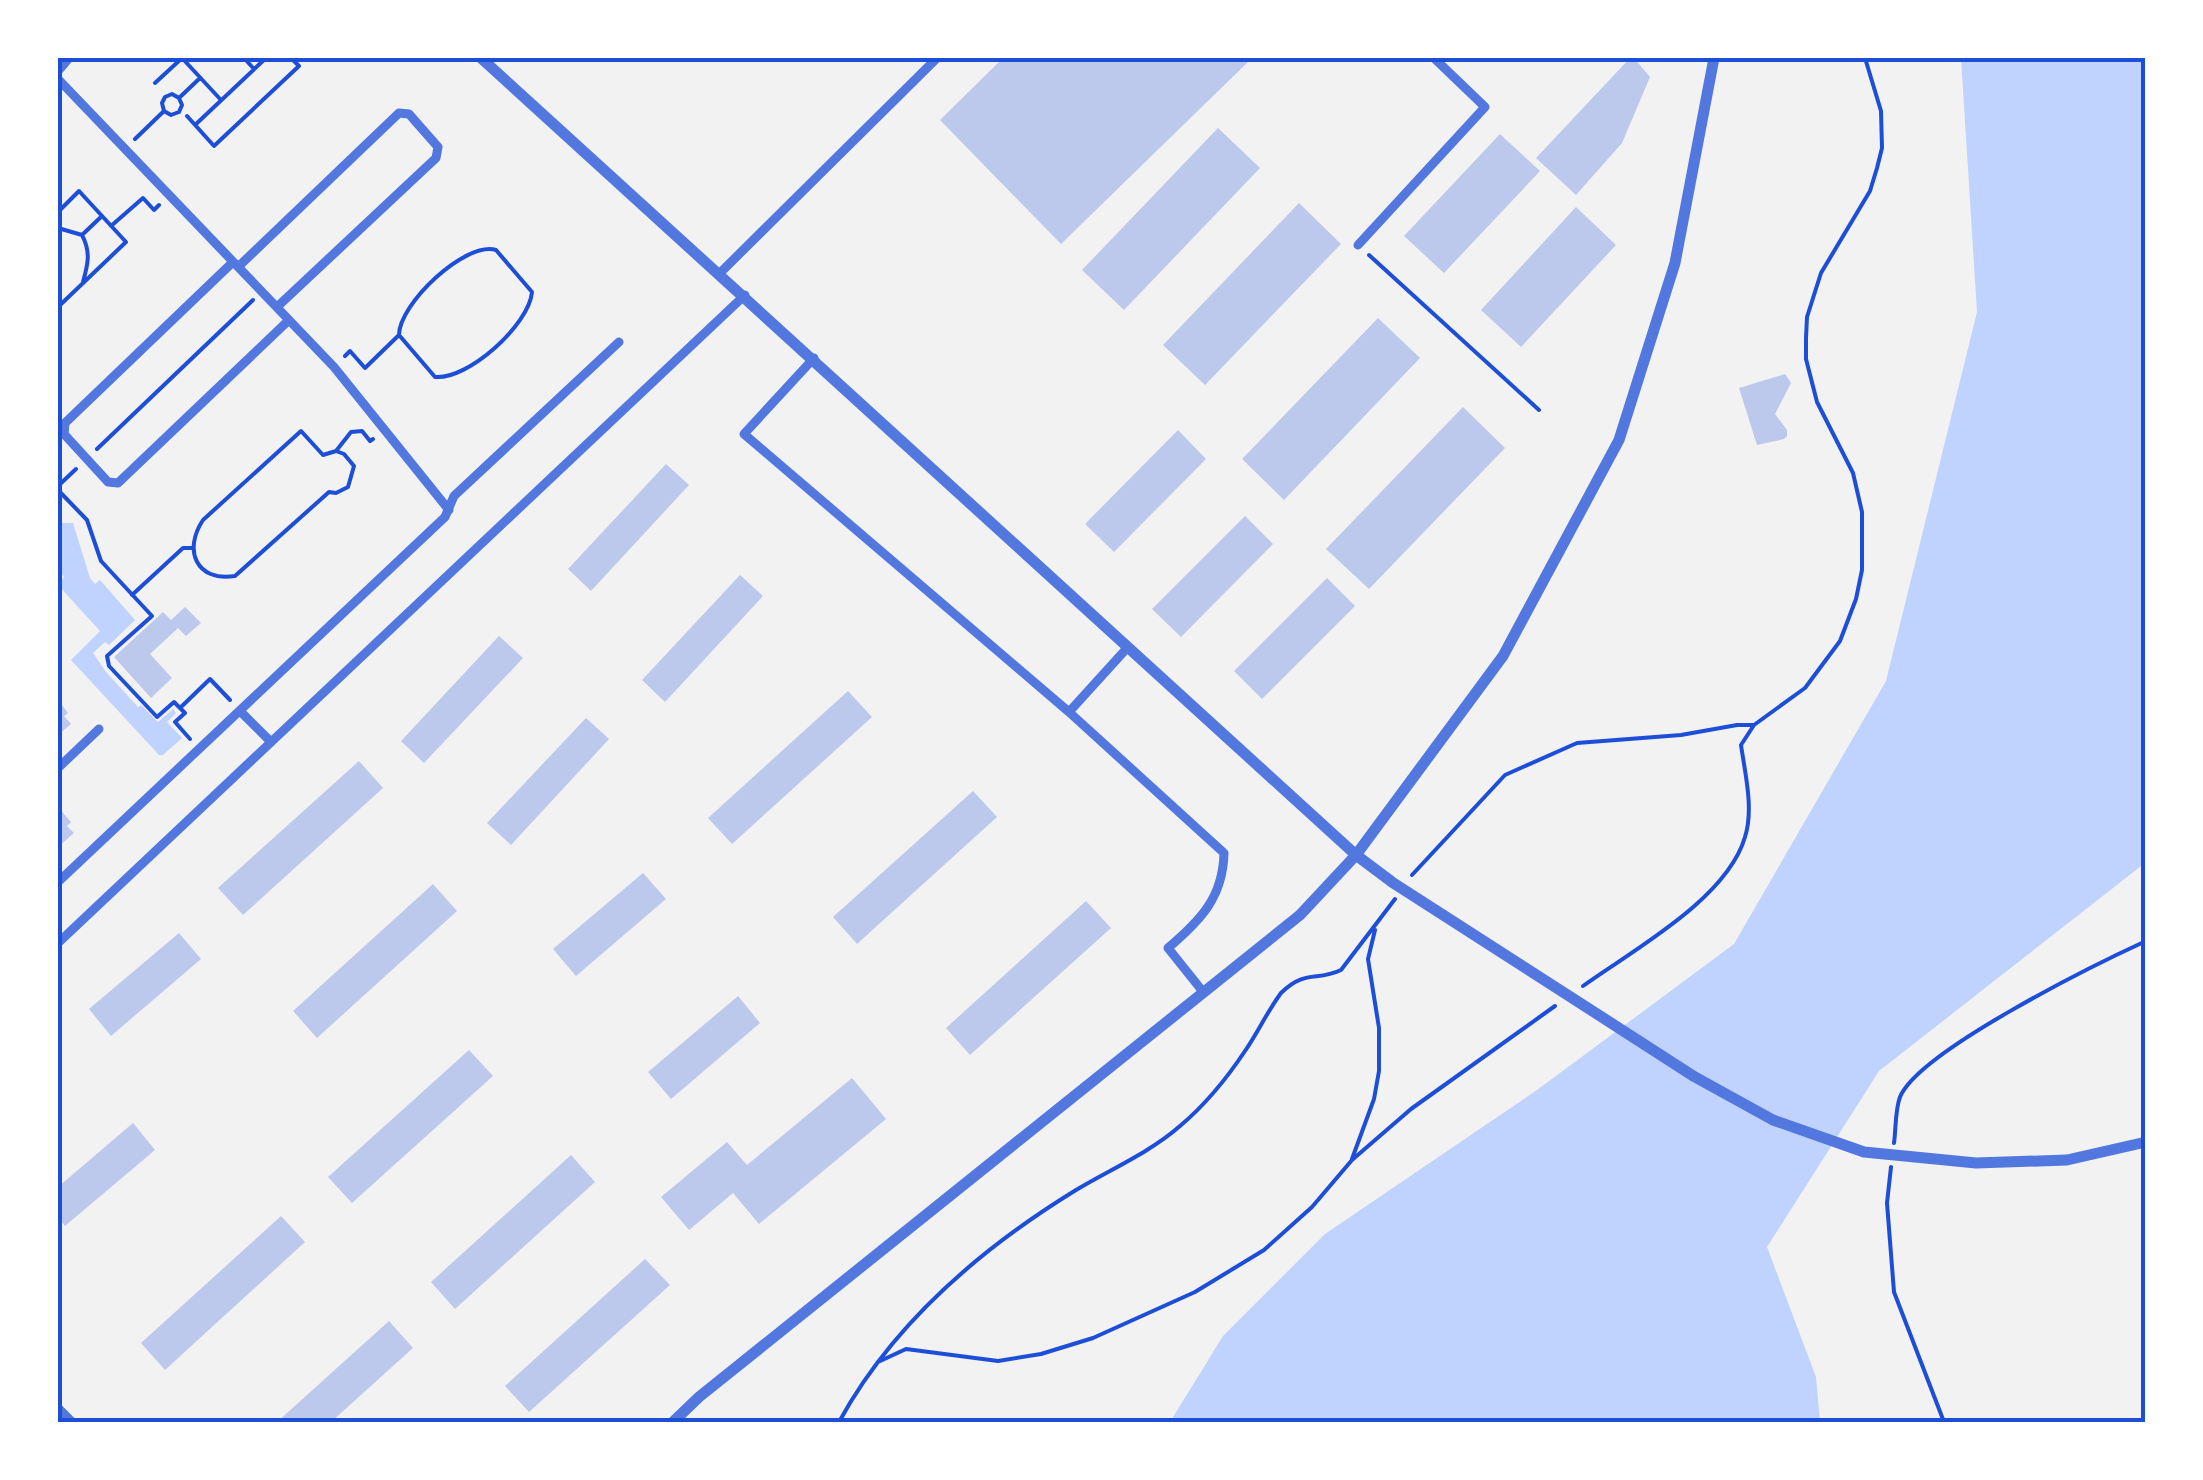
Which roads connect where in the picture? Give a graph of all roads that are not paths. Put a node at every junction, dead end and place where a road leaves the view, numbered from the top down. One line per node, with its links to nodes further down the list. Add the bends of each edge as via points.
1 (69, 58): 6 (street)
2 (482, 58): 9 (street)
3 (937, 58): 9 (street)
4 (1434, 58): 7 (street, via 1485,107)
5 (1714, 58): 22 (street, via 1675,263 1620,440 1503,656)
6 (59, 81): 8 (street)
7 (1358, 245)
8 (235, 264): 11 (street); 11 (street, via 399,114 409,114 438,147 436,158); 12 (street, via 65,423 64,434 108,482 118,483)
9 (720, 273): 10 (street)
10 (745, 295): 14 (street); 20 (street)
11 (277, 307): 12 (street)
12 (289, 320): 15 (street)
13 (619, 342): 15 (street, via 454,496)
14 (814, 358): 16 (street); 18 (street, via 744,434)
15 (448, 510): 17 (street)
16 (1128, 647): 18 (street); 22 (street)
17 (240, 711): 20 (street); 23 (street)
18 (1069, 712): 25 (street, via 1224,853 1223,878 1211,903 1168,948)
19 (100, 729): 21 (street)
20 (271, 742): 24 (street)
21 (58, 768)
22 (1356, 856): 25 (street, via 1300,915); 26 (street, via 1694,1077 1773,1120 1864,1152 1976,1163 2067,1160)
23 (58, 882)
24 (58, 943)
25 (1204, 993): 29 (street)
26 (2146, 1142)
27 (58, 1408): 28 (street)
28 (72, 1422)
29 (673, 1422)

